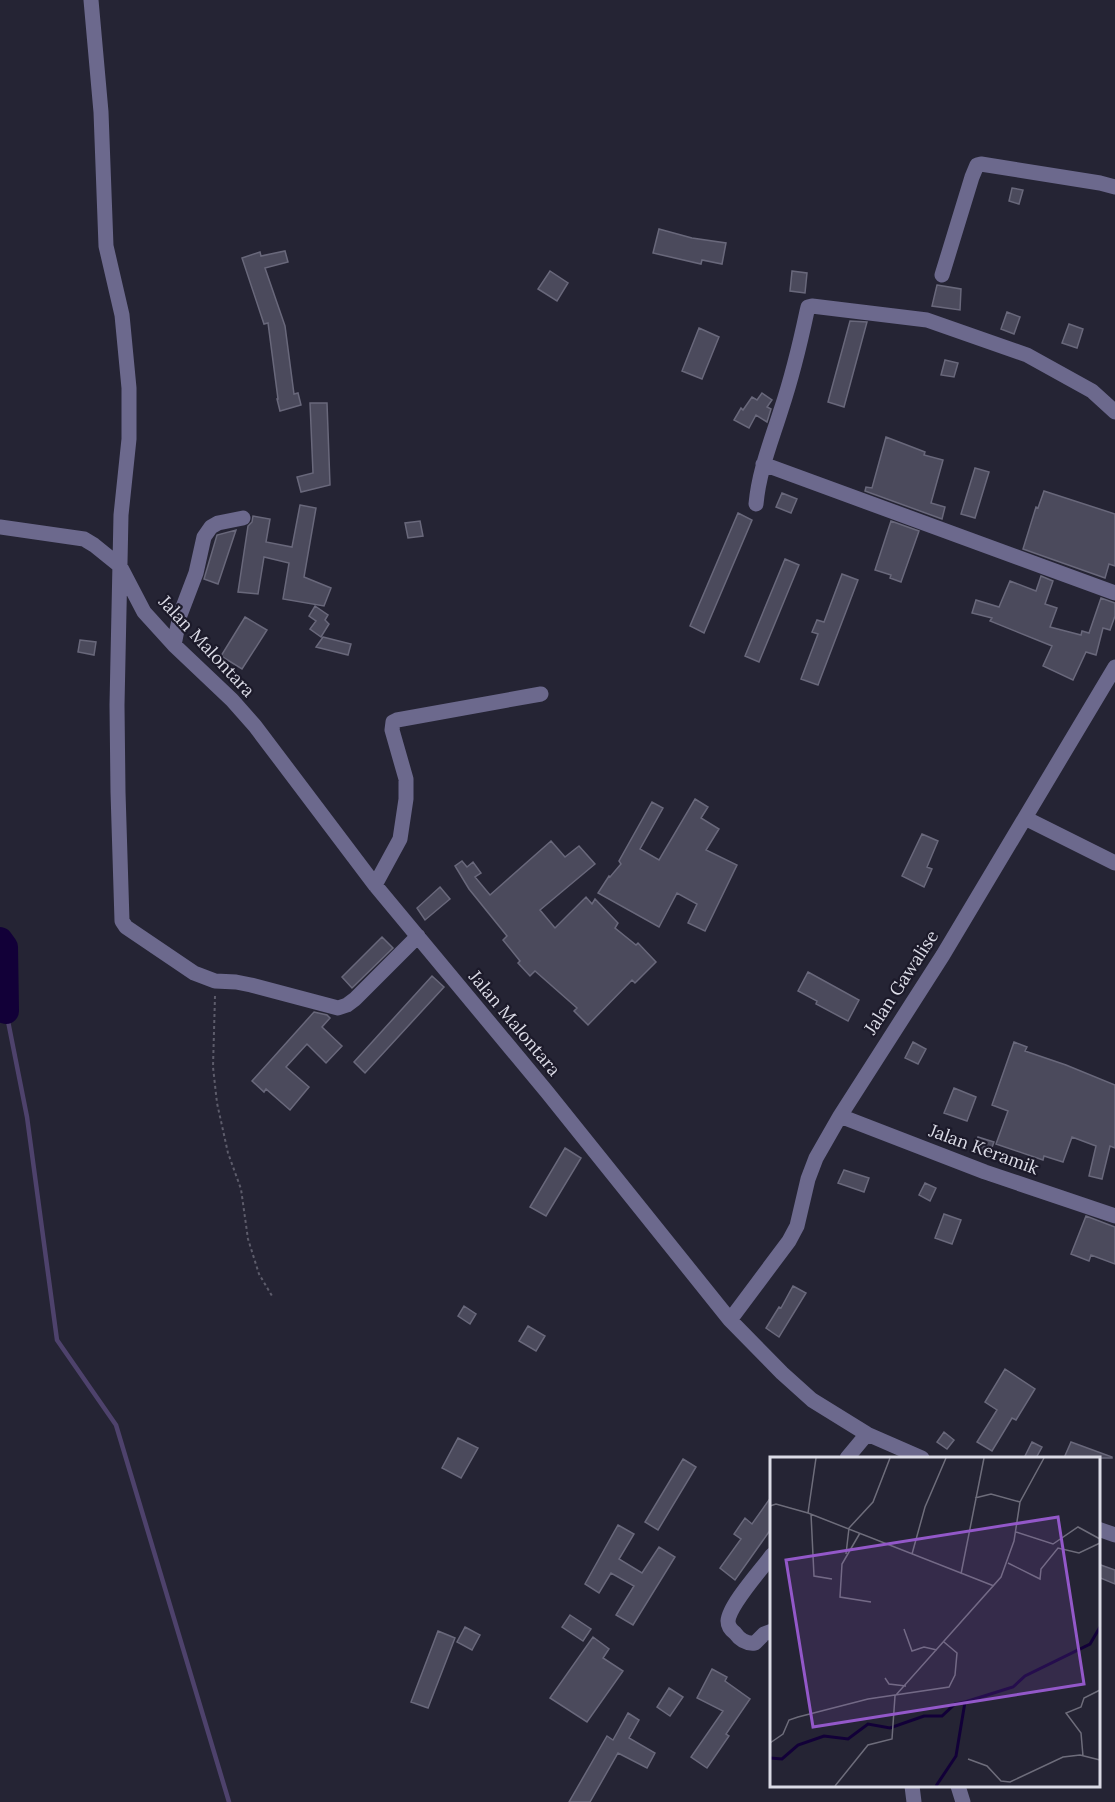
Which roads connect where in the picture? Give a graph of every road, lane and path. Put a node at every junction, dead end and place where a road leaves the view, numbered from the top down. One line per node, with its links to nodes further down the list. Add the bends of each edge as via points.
1 (90, 0): 11 (street, via 101,112 106,246 122,315 129,388)
2 (1115, 187): 3 (street, via 977,165)
3 (942, 275)
4 (1092, 391): 5 (street); 6 (street); 7 (street, via 1027,355 942,324 812,306 808,307 790,382)
5 (1115, 397)
6 (1115, 412)
7 (763, 464): 8 (street); 12 (street)
8 (756, 504)
9 (243, 518): 13 (street, via 207,531)
10 (0, 527): 11 (street, via 74,537 94,545)
11 (120, 566): 13 (street, Jalan Malontara, via 144,612); 20 (street, via 120,915 126,927 194,973)
12 (1115, 593)
13 (174, 645): 18 (street, Jalan Malontara, via 255,726)
14 (1115, 667): 16 (street, Jalan Gawalise)
15 (541, 694): 18 (street, via 393,722 406,779 406,799 400,839)
16 (1025, 819): 17 (street); 21 (street, Jalan Gawalise)
17 (1115, 862)
18 (375, 885): 19 (street, Jalan Malontara)
19 (418, 936): 20 (street, via 356,999 338,1008 251,985); 24 (street, Jalan Malontara)
20 (215, 981): 23 (path, via 213,1067 217,1103 241,1189 248,1239 259,1274)
21 (840, 1116): 22 (street, Jalan Keramik, via 985,1172); 24 (street, Jalan Gawalise, via 816,1158 789,1241)
22 (1115, 1216)
23 (272, 1296)
24 (730, 1320): 25 (street, Jalan Malontara, via 812,1400)
25 (867, 1434): 26 (street); 27 (street, Jalan Malontara)
26 (847, 1457)
27 (920, 1457)
28 (1100, 1530): 29 (street)
29 (1115, 1534)
30 (770, 1556): 31 (street, via 740,1596 728,1625 747,1643 754,1643)
31 (770, 1631)
32 (912, 1787): 34 (street)
33 (959, 1787): 35 (street)
34 (914, 1802)
35 (963, 1802)

